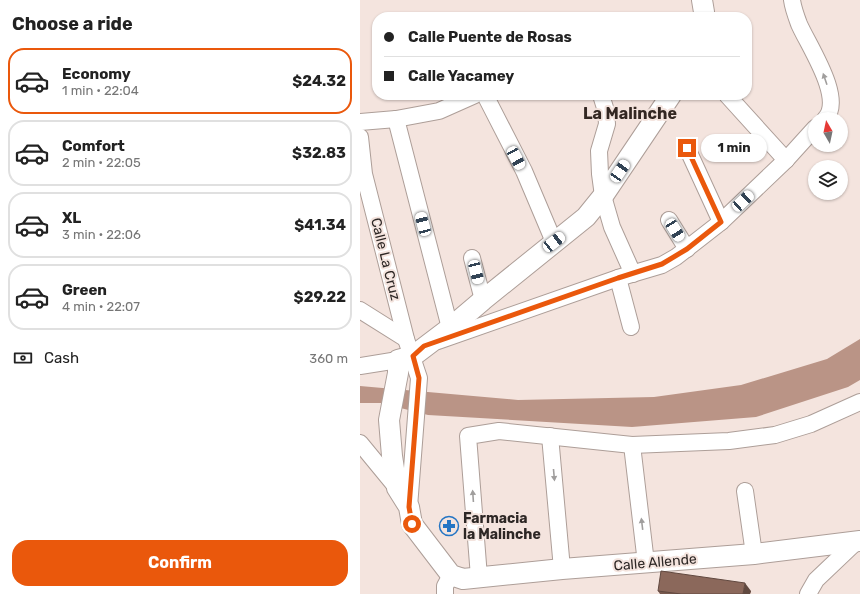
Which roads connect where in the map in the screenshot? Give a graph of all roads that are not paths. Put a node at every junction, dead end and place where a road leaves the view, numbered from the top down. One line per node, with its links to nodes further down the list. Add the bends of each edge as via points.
1 (702, 0): 3 (main road)
2 (792, 0): 9 (street, one-way to 2, via 830,94 822,70 799,23)
3 (704, 12)
4 (464, 100): 10 (street, via 440,111)
5 (488, 100): 19 (street, via 524,171)
6 (603, 100): 16 (street, via 607,124 599,151)
7 (667, 100): 16 (main road)
8 (732, 100): 15 (street)
9 (829, 112)
10 (396, 119): 11 (street); 26 (street)
11 (360, 122)
12 (808, 136): 15 (street)
13 (360, 137): 27 (street, Calle La Cruz, via 364,174)
14 (687, 148): 18 (street)
15 (786, 160): 18 (street)
16 (603, 196): 19 (main road, via 586,217); 22 (street)
17 (669, 220): 20 (street)
18 (721, 222): 20 (street)
19 (554, 242): 23 (main road)
20 (687, 249): 22 (street, via 662,264)
21 (472, 258): 23 (street)
22 (626, 276): 25 (street); 27 (street)
23 (483, 300): 26 (main road)
24 (360, 310): 27 (street)
25 (631, 327)
26 (450, 328): 27 (main road)
27 (408, 355): 28 (street); 33 (main road, via 389,420); 35 (street, Calle La Cruz, via 419,378)
28 (360, 366)
29 (860, 402): 32 (street, via 811,424 775,435 729,441)
30 (550, 436): 32 (street); 39 (street, one-way to 39); 41 (street, one-way to 30, via 468,436 499,431)
31 (360, 443): 33 (street)
32 (632, 445): 38 (street, one-way to 32)
33 (397, 488): 35 (main road)
34 (744, 491): 37 (street)
35 (409, 507): 40 (main road, via 412,524)
36 (858, 542): 37 (main road, Calle Allende); 43 (street, via 816,580)
37 (754, 554): 38 (main road, Calle Allende)
38 (646, 563): 39 (main road, Calle Allende)
39 (562, 569): 41 (main road, Calle Allende)
40 (451, 575): 41 (main road, Calle Allende, via 463,579); 42 (street, via 445,586)
41 (479, 577)
42 (445, 594)
43 (808, 594)

